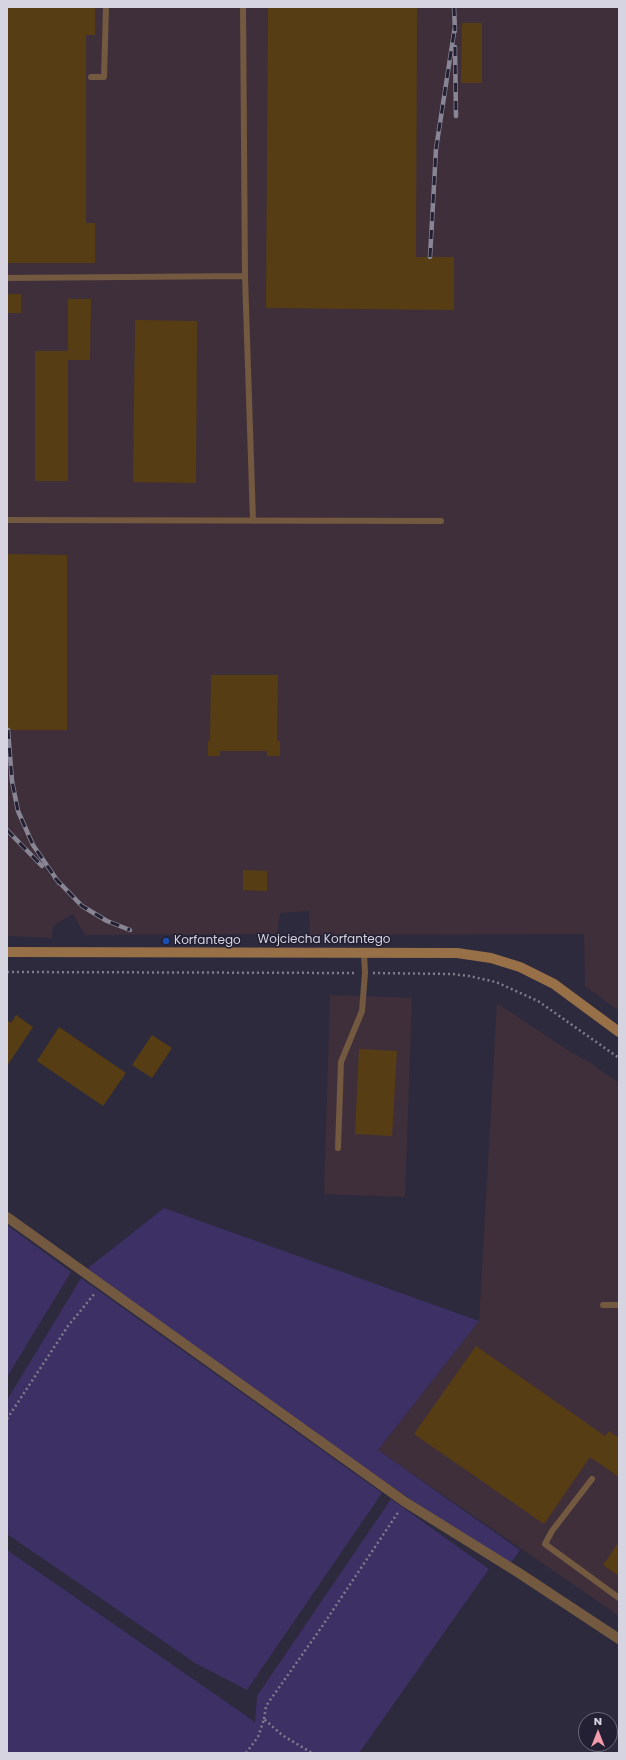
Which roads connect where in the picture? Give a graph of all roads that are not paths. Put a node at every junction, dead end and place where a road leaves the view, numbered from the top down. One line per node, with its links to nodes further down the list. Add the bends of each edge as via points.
1 (106, 7): 3 (lane, via 104,77)
2 (243, 7): 4 (lane)
3 (91, 77)
4 (245, 276): 5 (lane); 7 (lane)
5 (7, 278)
6 (7, 520): 7 (lane)
7 (253, 521): 8 (lane)
8 (441, 521)
9 (7, 952): 10 (street, Wojciecha Korfantego)
10 (364, 953): 11 (street, Wojciecha Korfantego, via 457,953 491,958 520,967 554,984); 12 (lane, via 362,1011 340,1062)
11 (619, 1032)
12 (338, 1148)
13 (7, 1217): 18 (street, via 405,1502)
14 (603, 1305): 15 (lane)
15 (619, 1305)
16 (592, 1479): 17 (lane, via 545,1544)
17 (619, 1598)
18 (619, 1639)

